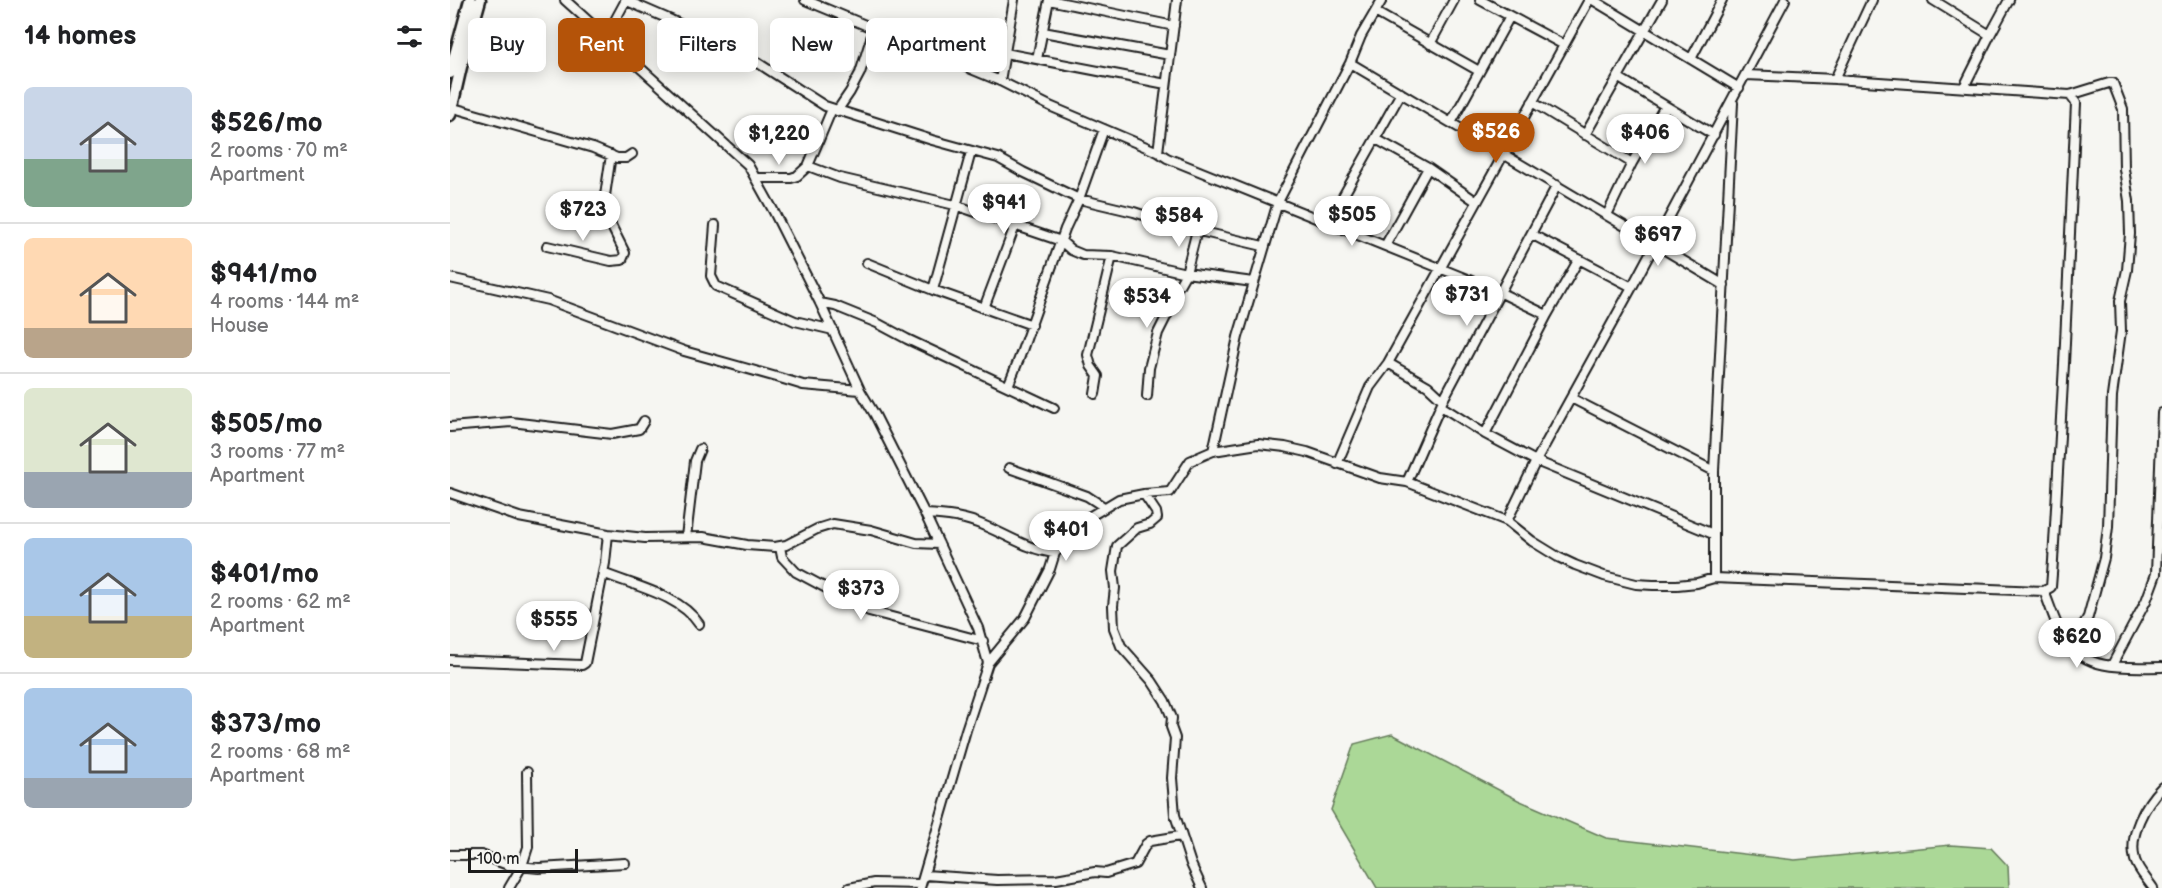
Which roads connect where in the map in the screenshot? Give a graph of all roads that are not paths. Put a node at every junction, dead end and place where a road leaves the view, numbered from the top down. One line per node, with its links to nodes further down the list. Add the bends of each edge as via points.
1 (470, 0): 41 (main road)
2 (480, 0): 54 (main road)
3 (565, 0): 21 (street)
4 (625, 0): 22 (street); 55 (street, via 754,61)
5 (805, 0): 23 (street)
6 (1014, 0): 28 (street)
7 (1049, 0): 24 (street); 25 (street)
8 (1177, 0): 24 (street)
9 (1382, 0): 19 (street)
10 (1454, 0): 29 (street)
11 (1480, 0): 20 (street)
12 (1591, 0): 26 (street); 30 (street)
13 (1662, 0): 26 (street)
14 (1722, 0): 35 (street)
15 (1785, 0): 42 (street)
16 (1872, 0): 44 (street)
17 (1934, 0): 27 (street)
18 (2009, 0): 27 (street)
19 (1375, 12): 29 (street); 36 (street)
20 (1510, 16): 30 (street); 37 (street)
21 (585, 18)
22 (616, 18)
23 (866, 26)
24 (1174, 26): 33 (street)
25 (1042, 32): 33 (street); 34 (street)
26 (1645, 32): 35 (street); 43 (street)
27 (1990, 35): 47 (street)
28 (1007, 41)
29 (1430, 44): 37 (street)
30 (1564, 45): 52 (street)
31 (1007, 53): 34 (street)
32 (866, 54): 55 (street, via 850,92)
33 (1170, 55): 46 (street)
34 (1037, 59): 46 (street)
35 (1691, 59): 48 (street)
36 (1350, 63): 49 (street); 72 (street)
37 (1479, 71): 56 (street)
38 (645, 72): 69 (street, via 748,165)
39 (978, 72): 45 (street)
40 (1002, 72): 45 (street)
41 (450, 73)
42 (1746, 75): 44 (street); 48 (street)
43 (1618, 78): 53 (street); 58 (street)
44 (1835, 79): 47 (street)
45 (1000, 81): 57 (street)
46 (1166, 84): 62 (street)
47 (1964, 87): 50 (street)
48 (1739, 88): 51 (street)
49 (1401, 93): 56 (street); 60 (street)
50 (2070, 95): 134 (street, via 2076,112 2064,364 2051,587); 137 (street, via 2110,82 2119,94 2130,234 2112,396 2104,558 2088,617 2079,633)
51 (1733, 99): 59 (street); 93 (street)
52 (1532, 102): 58 (street); 64 (street)
53 (1665, 106): 59 (street); 66 (street)
54 (450, 110): 65 (street)
55 (834, 110): 61 (street); 67 (street)
56 (1451, 123): 64 (street)
57 (1104, 129): 62 (street); 71 (street)
58 (1585, 135): 66 (street)
59 (1714, 135): 82 (street)
60 (1376, 139): 68 (street); 76 (street)
61 (972, 152): 71 (street, via 998,158); 74 (street)
62 (1158, 152): 72 (street)
63 (632, 154): 65 (street, via 622,158)
64 (1504, 154): 70 (street); 73 (street)
65 (610, 155): 83 (street, via 603,209 625,253 622,260 611,261)
66 (1632, 163): 75 (street)
67 (808, 166): 69 (street, via 791,178); 74 (street, via 840,178)
68 (1428, 168): 73 (street); 85 (street)
69 (755, 178): 97 (street)
70 (1557, 185): 75 (street); 80 (street)
71 (1079, 199): 79 (street); 81 (street)
72 (1278, 202): 76 (street); 84 (street)
73 (1477, 202): 89 (street)
74 (955, 205): 78 (street); 95 (street)
75 (1607, 215): 82 (street)
76 (1328, 223): 85 (street)
77 (715, 225): 101 (street, via 711,276 716,286 795,321)
78 (1015, 226): 81 (street); 98 (street)
79 (1197, 230): 84 (street); 90 (street)
80 (1532, 234): 87 (street); 96 (street)
81 (1061, 241): 86 (street, via 1083,255); 100 (street)
82 (1655, 244): 93 (street); 94 (street)
83 (547, 246)
84 (1263, 246): 92 (street)
85 (1385, 246): 89 (street)
86 (1112, 256): 90 (street); 105 (street, via 1088,355 1098,376)
87 (1579, 259): 94 (street); 99 (street)
88 (867, 263): 95 (street)
89 (1440, 269): 96 (street); 102 (street)
90 (1186, 273): 92 (street); 106 (street, via 1158,333)
91 (450, 278): 104 (street, via 548,300 684,351 803,385)
92 (1253, 282): 115 (street)
93 (1724, 285): 119 (street)
94 (1632, 288): 107 (street)
95 (933, 290): 98 (street)
96 (1499, 292): 99 (street); 108 (street)
97 (820, 303): 101 (street); 103 (street, via 877,323)
98 (984, 308): 100 (street)
99 (1547, 315): 113 (street)
100 (1032, 325): 103 (street)
101 (833, 330): 104 (street)
102 (1388, 363): 108 (street, via 1428,386); 117 (street, via 1370,387)
103 (1008, 386): 109 (street)
104 (860, 390): 124 (street)
105 (1095, 394)
106 (1147, 396)
107 (1571, 398): 116 (street); 119 (street)
108 (1442, 403): 113 (street); 120 (street)
109 (1054, 408)
110 (2162, 413): 140 (street, via 2156,574)
111 (644, 422): 112 (street, via 639,429 612,434 511,422)
112 (450, 427)
113 (1485, 434): 116 (street)
114 (700, 448): 128 (street)
115 (1213, 451): 117 (street, via 1258,444 1307,453); 122 (street, via 1190,461 1170,492)
116 (1536, 461): 125 (street); 127 (street)
117 (1337, 464): 120 (street)
118 (1009, 468): 123 (street, via 1087,496)
119 (1714, 471): 127 (street)
120 (1407, 482): 125 (street)
121 (450, 493): 126 (street, via 519,517)
122 (1144, 494): 123 (street); 144 (street, via 1157,518 1117,546 1113,617 1121,646 1152,681 1172,718 1172,791)
123 (1104, 507): 131 (street)
124 (925, 514): 129 (street); 131 (street, via 966,519 1032,548)
125 (1507, 521): 133 (street, via 1566,561 1620,581 1677,585)
126 (608, 534): 128 (street); 132 (street)
127 (1713, 534): 133 (street)
128 (686, 537): 130 (street)
129 (939, 544): 130 (street, via 910,542 833,524); 136 (street)
130 (780, 547): 136 (street, via 782,557 796,572 869,611)
131 (1055, 553): 139 (street, via 1025,618)
132 (603, 573): 135 (street, via 677,602); 138 (street, via 582,665)
133 (1714, 578): 134 (street)
134 (2044, 591): 137 (street)
135 (699, 624)
136 (983, 641): 139 (street)
137 (2067, 642): 140 (street, via 2089,661)
138 (450, 660)
139 (988, 663): 148 (street)
140 (2112, 665): 141 (street)
141 (2162, 667)
142 (527, 772): 147 (street, via 528,847)
143 (2162, 787): 153 (street, via 2140,818 2134,851 2137,864)
144 (1180, 836): 148 (street, via 1150,841 1135,864 1106,873 1027,880); 152 (street)
145 (450, 855): 147 (street, via 481,855)
146 (625, 863): 147 (street)
147 (522, 866): 150 (street)
148 (925, 875): 149 (street)
149 (921, 886): 151 (street, via 874,883)
150 (509, 888)
151 (849, 888)
152 (1202, 888)
153 (2153, 888)

